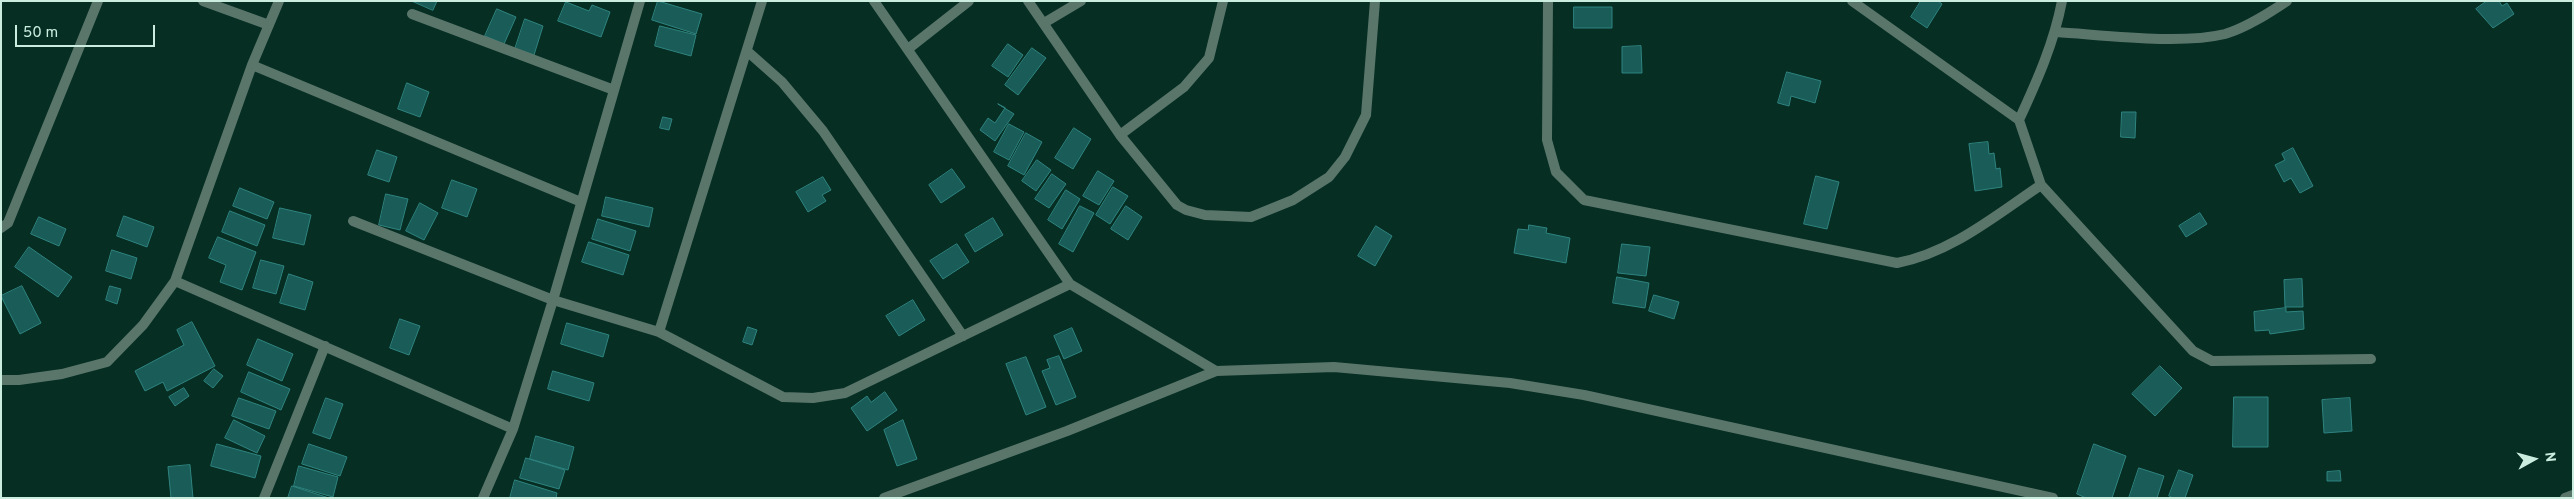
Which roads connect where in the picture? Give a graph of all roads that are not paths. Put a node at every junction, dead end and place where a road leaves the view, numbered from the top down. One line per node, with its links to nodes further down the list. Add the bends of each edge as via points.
1 (98, 1): 29 (street, via 8,223)
2 (203, 1): 18 (street)
3 (279, 1): 18 (street)
4 (640, 1): 23 (street)
5 (762, 1): 21 (street)
6 (874, 1): 20 (street)
7 (969, 1): 20 (street)
8 (1028, 1): 17 (street)
9 (1081, 1): 17 (street)
10 (1223, 1): 25 (street, via 1209,58 1184,87)
11 (1376, 1): 25 (street, via 1366,115 1345,158 1329,177 1293,200 1252,217 1205,215 1186,210 1177,205)
12 (1548, 1): 26 (street, via 1547,140 1556,172 1584,200 1897,262 1921,258 1953,242)
13 (2062, 1): 19 (street)
14 (2286, 1): 19 (street, via 2226,34 2180,38)
15 (1854, 2): 24 (street)
16 (412, 14): 23 (street)
17 (1044, 23): 25 (street)
18 (269, 26): 22 (street)
19 (2056, 32): 24 (street)
20 (908, 49): 31 (street)
21 (747, 51): 33 (street); 34 (street, via 782,82 823,132)
22 (252, 65): 27 (street); 30 (street)
23 (614, 90): 27 (street)
24 (2019, 120): 26 (street)
25 (1120, 135)
26 (2041, 185): 36 (street, via 2193,351 2212,361)
27 (581, 202): 32 (street)
28 (353, 221): 32 (street)
29 (1, 228)
30 (175, 281): 35 (street); 38 (street, via 143,325 107,362 62,374)
31 (1070, 284): 34 (street); 37 (street)
32 (553, 300): 33 (street); 39 (street)
33 (659, 332): 34 (street, via 783,397 813,398 845,393)
34 (963, 336)
35 (325, 346): 39 (street); 41 (street)
36 (2371, 359)
37 (1216, 371): 43 (street, via 1067,431); 44 (street, via 1334,367 1510,383 1613,401)
38 (1, 380)
39 (513, 429): 42 (street)
40 (2573, 495): 45 (street)
41 (264, 498)
42 (483, 498)
43 (884, 498)
44 (2053, 498)
45 (2565, 498)

